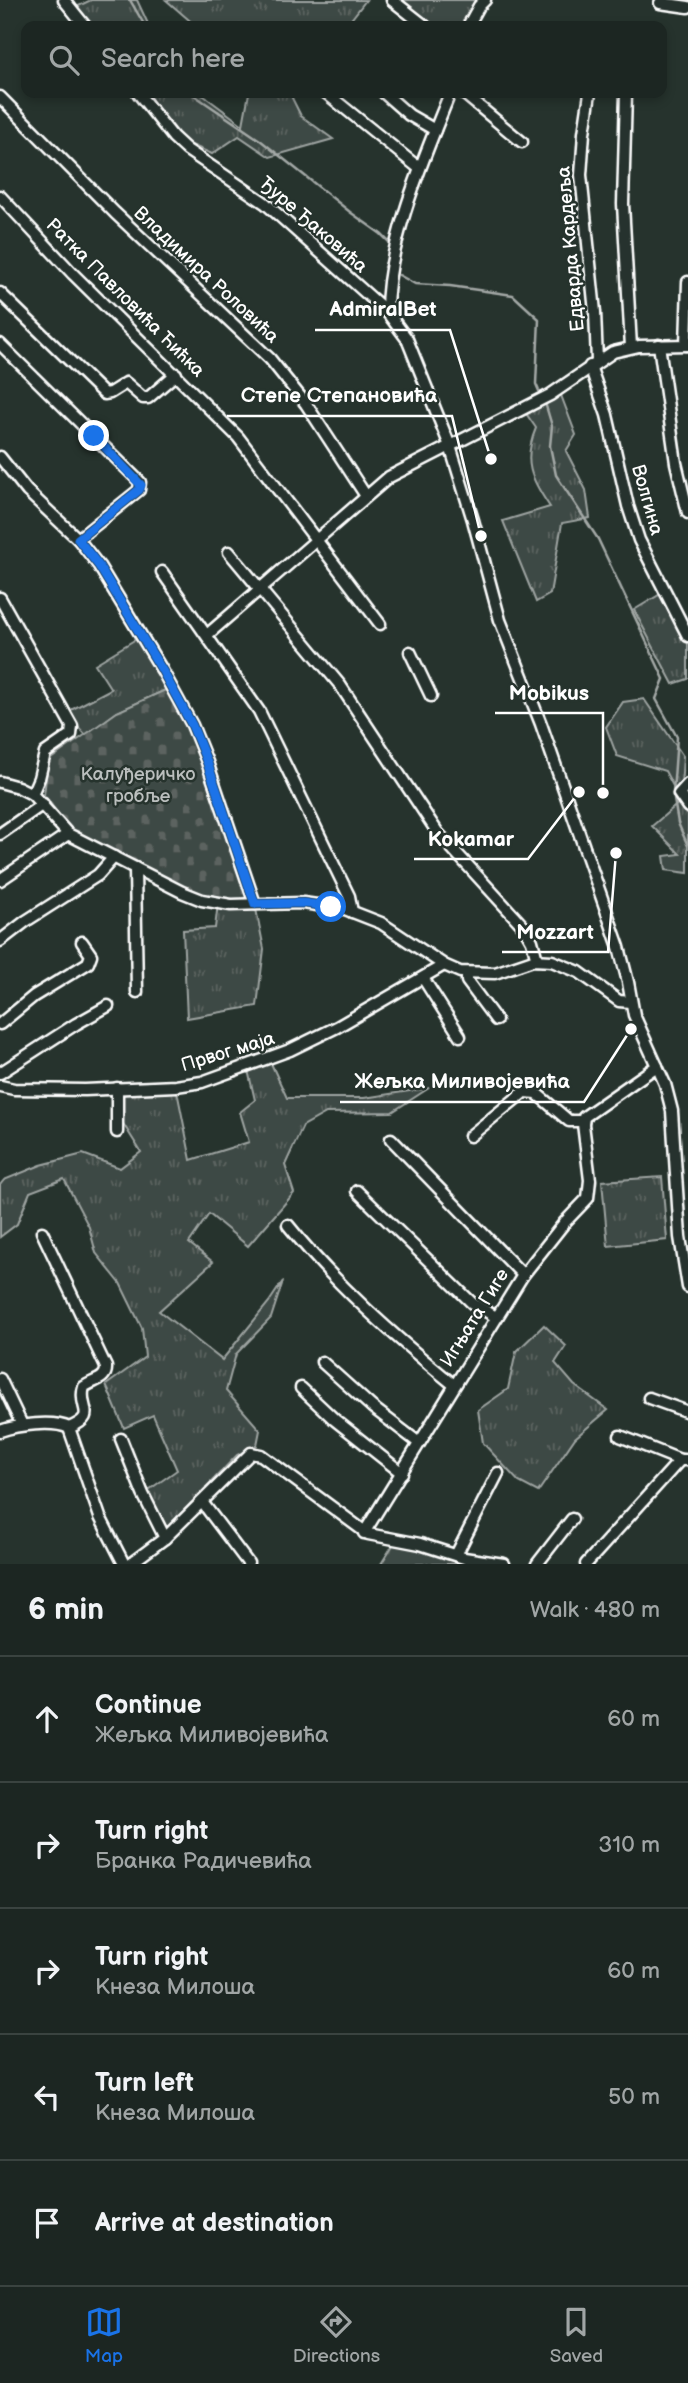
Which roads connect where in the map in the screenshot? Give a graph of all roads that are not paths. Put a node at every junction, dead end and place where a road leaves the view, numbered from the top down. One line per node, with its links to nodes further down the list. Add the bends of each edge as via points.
1 (64, 0): 6 (street)
2 (392, 0): 7 (street)
3 (485, 0): 8 (street)
4 (660, 3): 5 (street)
5 (688, 7)
6 (81, 21)
7 (419, 21)
8 (471, 21)
9 (0, 97): 32 (street, Владимира Роловића, via 270,359 306,404)
10 (142, 98): 23 (street, Ђуре Ђаковића, via 187,150 265,203)
11 (332, 98): 19 (street)
12 (390, 98): 17 (street)
13 (448, 98): 17 (street)
14 (469, 98): 18 (street)
15 (589, 98): 28 (street, Едварда Кардеља, via 581,175 596,312)
16 (626, 98): 27 (street, via 623,204)
17 (435, 131): 19 (street)
18 (522, 142)
19 (419, 168): 23 (street, via 389,278)
20 (0, 196): 29 (street, Ратка Павловића Ћићка)
21 (688, 282): 26 (street)
22 (0, 293): 29 (street, via 104,394 126,383 146,399)
23 (387, 312): 30 (street, Ђуре Ђаковића, via 407,339)
24 (0, 344): 34 (street, via 140,482 139,490)
25 (659, 345): 26 (street); 27 (street); 33 (street)
26 (687, 345)
27 (631, 347): 28 (street)
28 (594, 364): 30 (street, via 550,395); 42 (street, Волгина, via 639,540)
29 (176, 374): 35 (street, Ратка Павловића Ћићка, via 238,437)
30 (450, 446): 32 (street, via 389,477); 64 (street, Ђуре Ђаковића, via 500,620 598,885 624,966)
31 (0, 457): 34 (street, via 27,491)
32 (366, 496): 35 (street)
33 (688, 513)
34 (78, 539): 55 (street, via 99,566 192,725)
35 (317, 540): 38 (street); 40 (street, Ратка Павловића Ћићка)
36 (229, 552): 38 (street)
37 (162, 572): 41 (street)
38 (260, 589): 41 (street); 59 (street, via 340,685 438,833 524,927)
39 (0, 598): 47 (street, via 72,726 71,735 45,753)
40 (380, 624)
41 (207, 635): 56 (street, via 270,731 349,896)
42 (688, 636)
43 (410, 652): 44 (street)
44 (430, 696)
45 (0, 782): 47 (street)
46 (688, 784): 49 (street, via 679,794)
47 (32, 794): 48 (street)
48 (43, 804): 50 (street); 51 (street)
49 (688, 807)
50 (0, 834)
51 (68, 834): 52 (street); 54 (street)
52 (114, 857): 53 (street); 57 (street, via 99,875)
53 (135, 868): 55 (street, via 202,900); 63 (street)
54 (0, 880)
55 (255, 904): 56 (street, via 303,903)
56 (352, 912): 60 (street, via 388,927)
57 (0, 941)
58 (82, 942): 67 (street, via 91,955 88,963 34,996)
59 (537, 960): 61 (street, via 495,973); 64 (street, via 566,965 619,1001)
60 (444, 965): 61 (street); 62 (street, Првог маја)
61 (467, 974): 66 (street, via 467,981)
62 (423, 978): 68 (street); 72 (street, Првог маја, via 270,1059 194,1084)
63 (137, 992)
64 (630, 1002): 69 (street, Ђуре Ђаковића)
65 (108, 1006): 70 (street)
66 (496, 1020)
67 (0, 1024)
68 (460, 1036)
69 (657, 1066): 73 (street); 81 (street, Ђуре Ђаковића, via 672,1111)
70 (0, 1073)
71 (0, 1086): 72 (street, Првог маја)
72 (117, 1088): 74 (street)
73 (583, 1121): 75 (street, via 569,1121 536,1093 524,1092); 80 (street, Игњата Гиге, via 590,1194)
74 (117, 1132)
75 (471, 1136)
76 (391, 1139): 80 (street)
77 (357, 1191): 82 (street, via 472,1303)
78 (288, 1225): 85 (street, via 340,1285)
79 (42, 1232): 90 (street, via 106,1367 103,1378 84,1387 86,1416)
80 (523, 1275): 82 (street, Игњата Гиге)
81 (688, 1287)
82 (496, 1317): 85 (street, Игњата Гиге)
83 (322, 1362): 94 (street)
84 (0, 1378): 89 (street)
85 (454, 1385): 94 (street, Игњата Гиге)
86 (301, 1388): 96 (street)
87 (649, 1398): 88 (street)
88 (688, 1412)
89 (22, 1425): 90 (street); 91 (street)
90 (69, 1429): 104 (street, via 100,1517)
91 (0, 1431)
92 (620, 1436): 95 (street)
93 (121, 1439): 101 (street)
94 (419, 1443): 96 (street, Игњата Гиге)
95 (684, 1460): 108 (street)
96 (402, 1473): 100 (street, Игњата Гиге)
97 (498, 1473): 102 (street)
98 (202, 1502): 100 (street, via 247,1455 256,1453); 101 (street); 103 (street)
99 (572, 1519): 107 (street)
100 (364, 1533): 102 (street)
101 (165, 1538): 105 (street)
102 (456, 1555): 106 (street)
103 (248, 1563)
104 (124, 1564)
105 (130, 1564)
106 (504, 1564)
107 (537, 1564)
108 (586, 1564)

